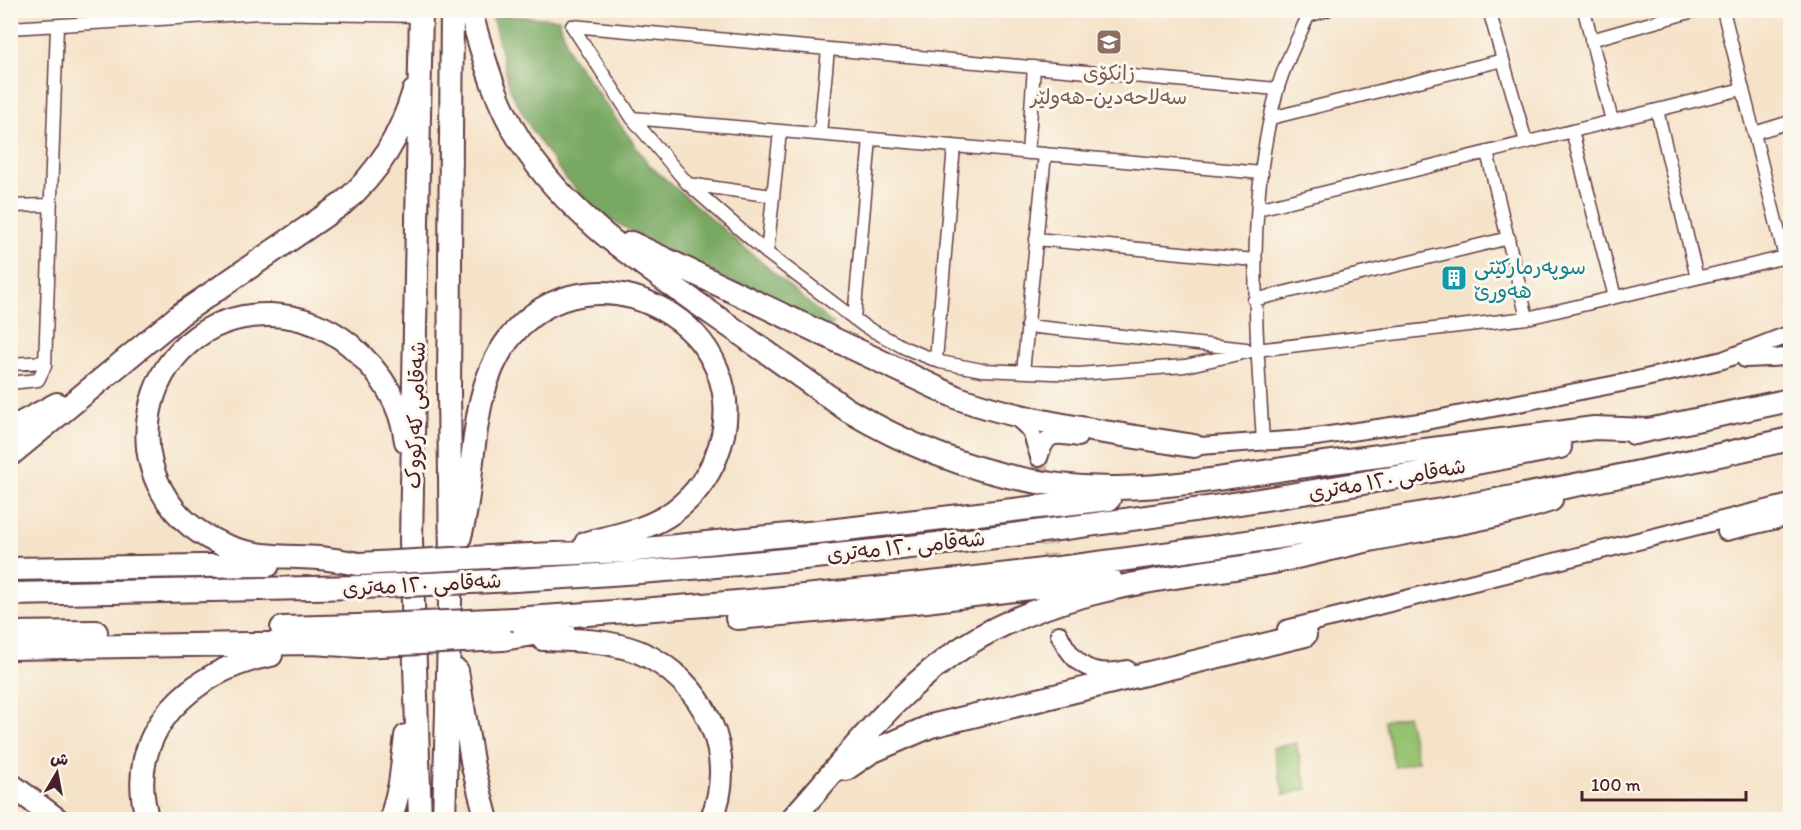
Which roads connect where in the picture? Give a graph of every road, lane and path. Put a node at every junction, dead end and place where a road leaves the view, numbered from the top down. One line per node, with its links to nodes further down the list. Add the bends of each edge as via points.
1 (452, 10): 85 (highway, شەقامی کەرکووک)
2 (470, 10): 42 (highway, via 494,86 520,141)
3 (1327, 10): 11 (street)
4 (1490, 10): 17 (street)
5 (1584, 10): 15 (street)
6 (1697, 10): 15 (street)
7 (1723, 10): 21 (street)
8 (260, 12): 9 (street); 12 (street)
9 (305, 12): 10 (street)
10 (421, 13): 19 (highway, شەقامی کەرکووک)
11 (1309, 13): 20 (street)
12 (91, 17): 13 (street)
13 (57, 26): 14 (street); 40 (street)
14 (10, 28)
15 (1591, 40): 25 (street)
16 (828, 49): 18 (street); 23 (street, via 572,26); 30 (street)
17 (1503, 60): 24 (street); 32 (street)
18 (1034, 67): 20 (street); 35 (street)
19 (421, 69): 56 (highway, via 390,150 360,189); 82 (highway, شەقامی کەرکووک)
20 (1277, 89): 24 (street)
21 (1742, 89): 22 (street); 29 (street)
22 (1657, 110): 25 (street); 49 (street)
23 (632, 118): 27 (street); 38 (street)
24 (1271, 118): 37 (street)
25 (1612, 121): 28 (street)
26 (1791, 122): 29 (street)
27 (780, 131): 30 (street); 39 (street)
28 (1572, 131): 32 (street); 50 (street)
29 (1754, 133): 47 (street)
30 (820, 134): 31 (street)
31 (870, 139): 33 (street); 53 (street)
32 (1526, 142): 34 (street)
33 (954, 146): 35 (street); 59 (street)
34 (1487, 152): 43 (street); 44 (street)
35 (1028, 153): 36 (street)
36 (1045, 154): 37 (street); 45 (street)
37 (1262, 174): 43 (street)
38 (687, 183): 39 (street); 46 (street)
39 (773, 196): 46 (street)
40 (49, 205): 41 (street); 61 (street)
41 (10, 206)
42 (574, 207): 68 (highway, via 642,250 958,398); 77 (highway, via 606,238 846,409 907,443 977,468 1042,483 1117,488)
43 (1258, 209): 48 (street)
44 (1509, 238): 51 (street); 52 (street)
45 (1036, 239): 48 (street); 54 (street)
46 (767, 253): 53 (street)
47 (1788, 256): 49 (street)
48 (1254, 260): 51 (street)
49 (1697, 278): 50 (street)
50 (1615, 297): 52 (street)
51 (1254, 300): 57 (street)
52 (1527, 318): 57 (street)
53 (854, 319): 59 (street, via 905,348)
54 (1027, 326): 57 (street); 63 (street)
55 (1791, 334): 60 (street)
56 (149, 339): 69 (highway, via 75,392); 76 (highway)
57 (1256, 350): 63 (street, via 1185,366 1078,374); 72 (street)
58 (1791, 357): 60 (street)
59 (936, 360): 63 (street, via 982,370)
60 (1723, 360): 72 (street, via 1637,381 1426,420)
61 (45, 362): 62 (street); 64 (street, via 44,373 38,380)
62 (10, 364)
63 (1023, 372)
64 (10, 383)
65 (1791, 390): 67 (highway)
66 (1791, 400): 67 (highway, شەقامی ١٢٠ مەتری)
67 (1724, 414): 70 (highway, شەقامی ١٢٠ مەتری)
68 (1015, 416): 73 (highway); 73 (street, via 1031,431 1040,458 1046,441 1059,435 1153,447)
69 (10, 429)
70 (1649, 430): 77 (highway, via 1594,428); 87 (highway, شەقامی ١٢٠ مەتری, bridge, via 1310,493 1074,527 750,563 362,587)
71 (1791, 439): 75 (highway, شەقامی ١٢٠ مەتری)
72 (1263, 442): 73 (street)
73 (1194, 446)
74 (1791, 450): 75 (highway)
75 (1725, 454): 78 (highway, شەقامی ١٢٠ مەتری)
76 (10, 455)
77 (1387, 457): 83 (highway, via 1282,477 1018,509 638,549)
78 (1644, 470): 81 (highway, via 1505,515); 93 (highway, شەقامی ١٢٠ مەتری, bridge, via 1308,531 1044,569 751,601 513,619)
79 (1791, 503): 91 (street, via 1120,670 1099,671 1080,664)
80 (1791, 517): 92 (street)
81 (1370, 540): 94 (highway, via 1221,564 926,601 550,630); 98 (highway, via 1281,560 1112,588 1000,628 953,654 909,689)
82 (411, 542): 84 (highway, via 403,421 386,384 360,353 328,330 277,315 240,318 208,330 179,351 159,380 147,427 149,460 168,502 194,528 230,547 272,556); 88 (highway, شەقامی کەرکووک)
83 (551, 553): 84 (highway, bridge); 85 (highway, via 642,528 668,516 694,493 713,465 724,428 720,379 701,340 662,308 617,294 580,295 546,308 509,339 484,391 469,496)
84 (359, 564): 86 (highway)
85 (451, 565): 89 (highway, شەقامی کەرکووک)
86 (10, 569)
87 (10, 594)
88 (414, 627): 101 (highway, via 403,770); 102 (highway, شەقامی کەرکووک)
89 (449, 627): 103 (highway, شەقامی کەرکووک); 104 (highway, via 473,767)
90 (10, 633): 93 (highway, شەقامی ١٢٠ مەتری)
91 (1059, 634)
92 (1305, 635): 98 (highway, via 931,726 871,752 848,767)
93 (359, 636): 94 (highway, bridge); 95 (highway, via 312,643); 100 (highway, via 246,659 194,686 166,715 149,745 142,783)
94 (502, 639): 105 (highway, via 612,644 652,658 677,675 705,710 719,750 720,785)
95 (10, 648)
96 (10, 783): 99 (highway)
97 (10, 795): 99 (highway)
98 (795, 816)
99 (57, 819)
100 (148, 819)
101 (391, 819)
102 (420, 819)
103 (444, 819)
104 (487, 819)
105 (711, 819)

